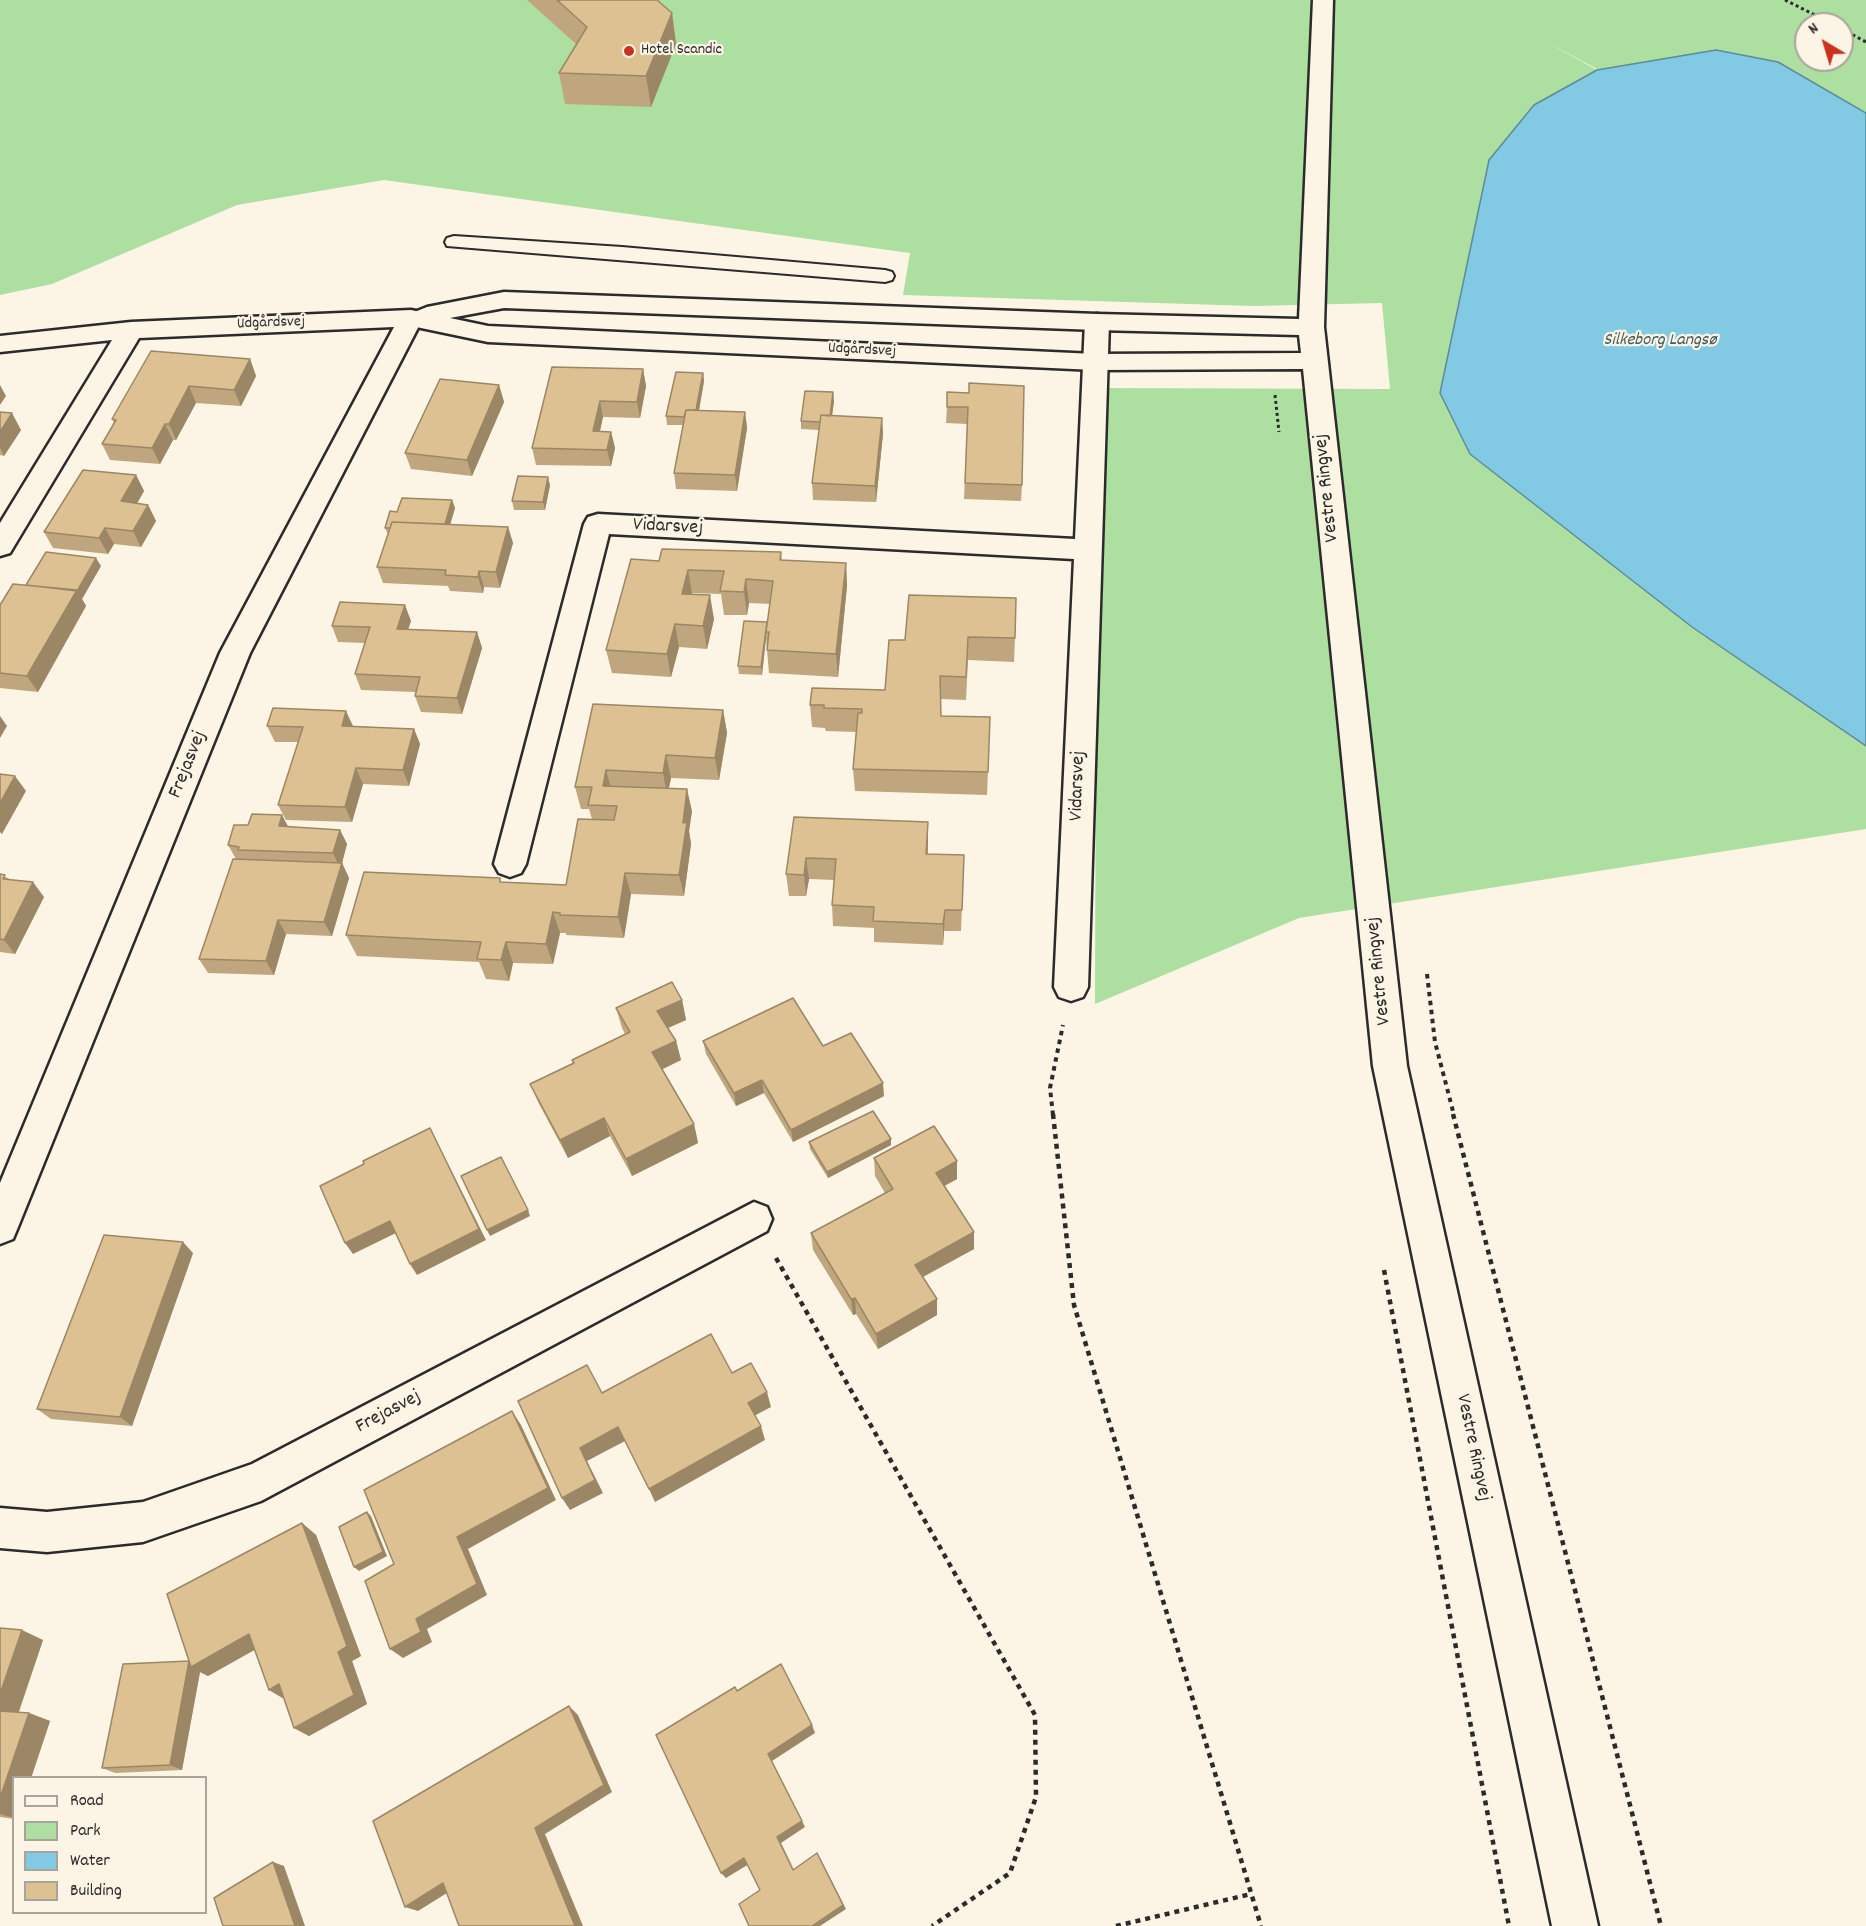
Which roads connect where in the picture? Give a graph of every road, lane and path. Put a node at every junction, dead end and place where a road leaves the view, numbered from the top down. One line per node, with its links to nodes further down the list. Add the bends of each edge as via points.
1 (1323, 0): 8 (street, Vestre Ringvej)
2 (1785, 0): 3 (path)
3 (1809, 12)
4 (454, 242): 5 (lane)
5 (885, 276)
6 (411, 318): 7 (street, Udgårdsvej, via 504,300); 9 (street, Udgårdsvej); 12 (street, Udgårdsvej, via 488,334); 19 (street, Frejasvej, via 235,653)
7 (1097, 322): 8 (street, Udgårdsvej); 12 (street, Vidarsvej)
8 (1311, 327): 11 (street, Vestre Ringvej)
9 (131, 330): 10 (street, Udgårdsvej); 13 (street)
10 (0, 345)
11 (1314, 361): 12 (street, Udgårdsvej); 25 (street, Vestre Ringvej, via 1390,1066)
12 (1095, 362): 14 (street, Vidarsvej)
13 (0, 546)
14 (1088, 550): 15 (street, Vidarsvej, via 598,524); 17 (street, Vidarsvej)
15 (510, 864)
16 (1427, 972): 26 (path, via 1435,1042)
17 (1071, 987): 21 (path, via 1050,1088 1074,1305)
18 (754, 1219): 20 (street, Frejasvej, via 261,1481 143,1522 47,1532); 22 (path, via 1035,1715 1036,1797 1010,1873)
19 (0, 1227)
20 (0, 1528)
21 (1251, 1894): 23 (path); 24 (path)
22 (932, 1926)
23 (1116, 1926)
24 (1261, 1926)
25 (1575, 1926)
26 (1661, 1926)

